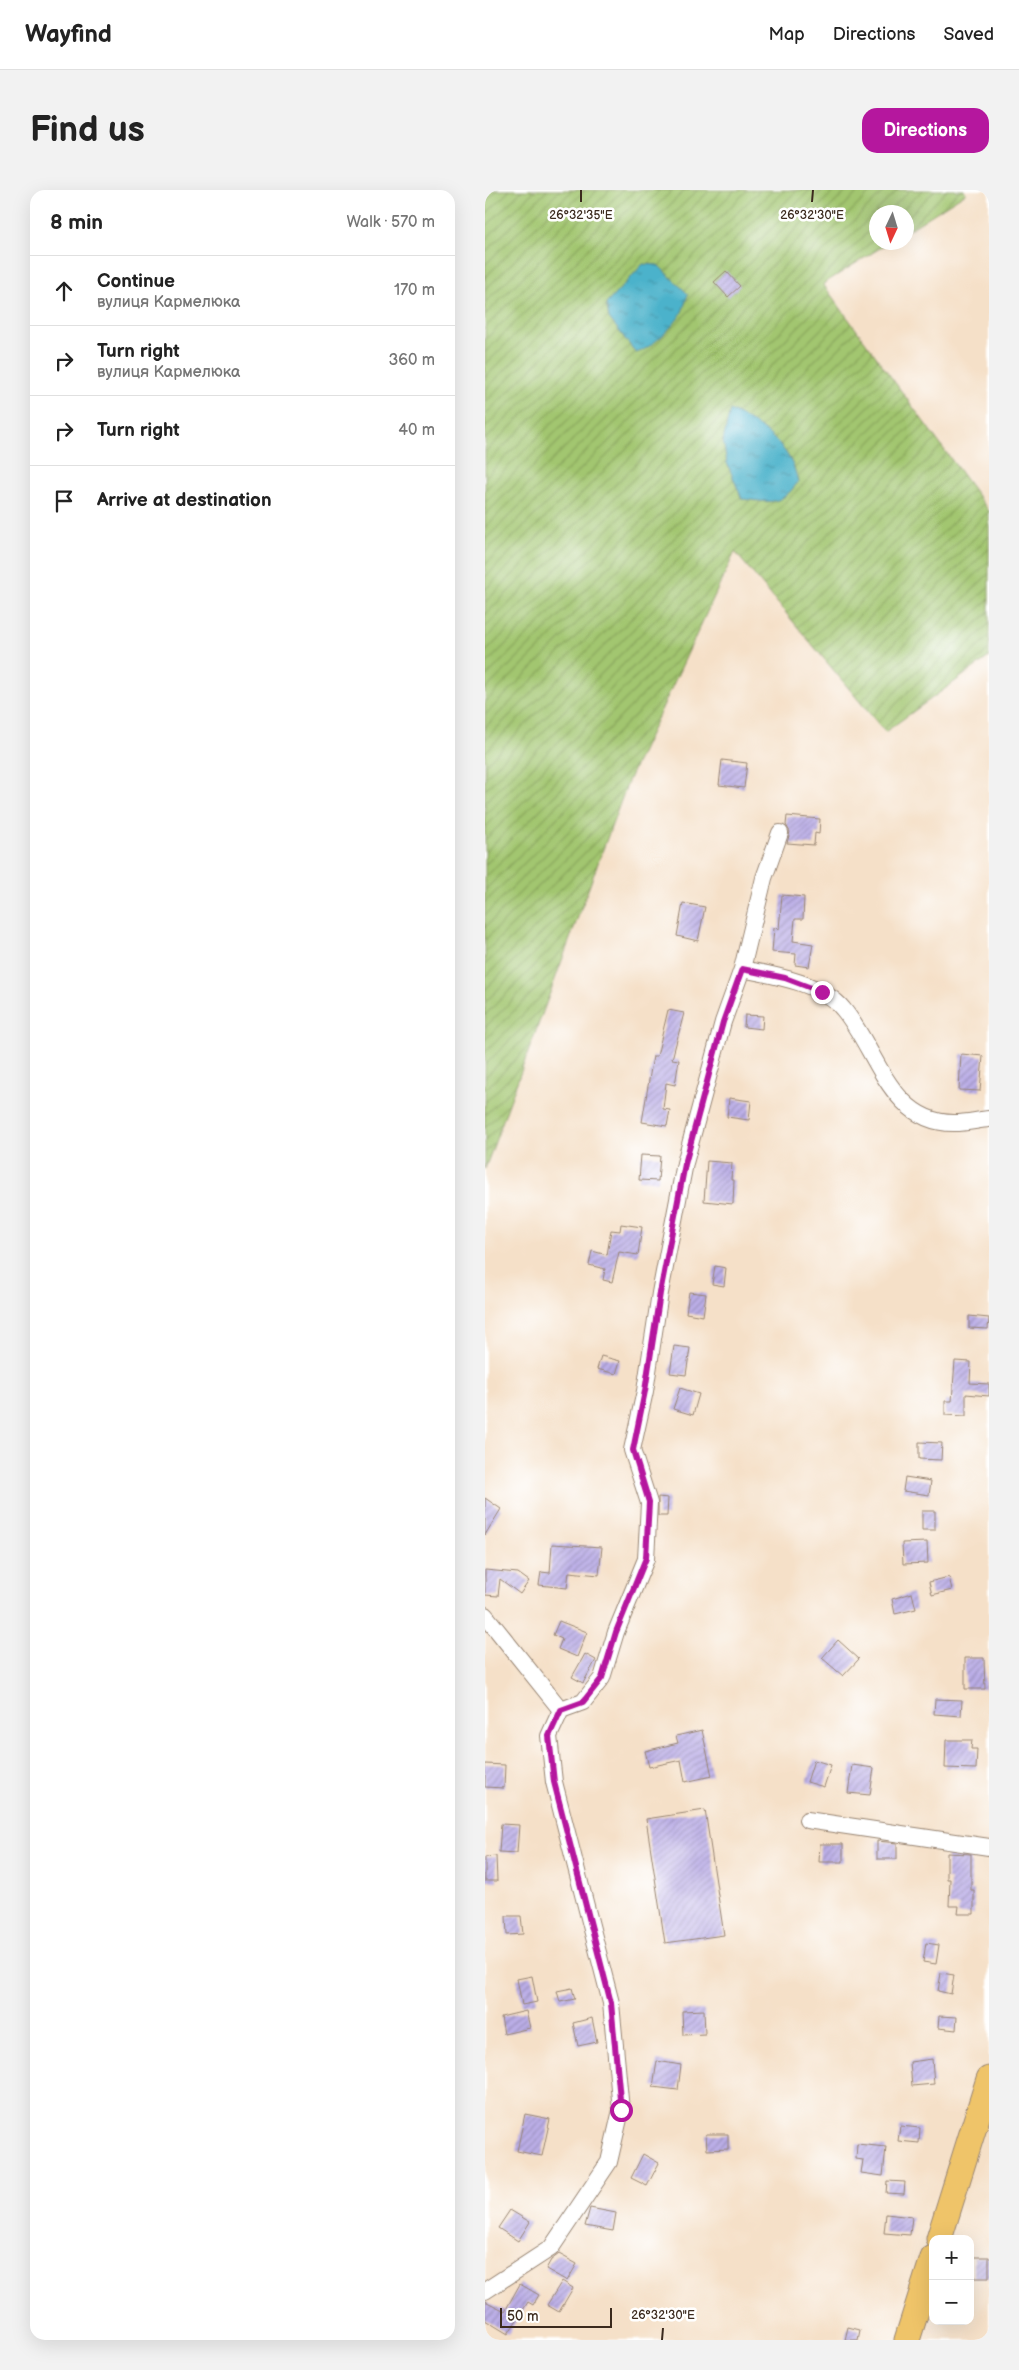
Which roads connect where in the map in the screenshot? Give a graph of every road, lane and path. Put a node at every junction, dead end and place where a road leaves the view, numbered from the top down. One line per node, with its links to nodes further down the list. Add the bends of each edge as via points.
1 (781, 833): 2 (street, via 764,878)
2 (742, 969): 3 (street, via 785,978 822,992 843,1008 898,1098 921,1116 953,1123); 5 (street, via 723,1022 685,1164 633,1450 649,1502 646,1558 616,1632 602,1678 583,1702)
3 (989, 1119)
4 (485, 1614): 5 (street)
5 (561, 1710): 11 (street, via 549,1736 554,1782 611,2003 621,2110 609,2162 551,2248)
6 (807, 1820): 7 (street)
7 (989, 1847)
8 (989, 2079): 9 (main road)
9 (940, 2235)
10 (929, 2271): 12 (main road)
11 (485, 2291)
12 (907, 2340)

